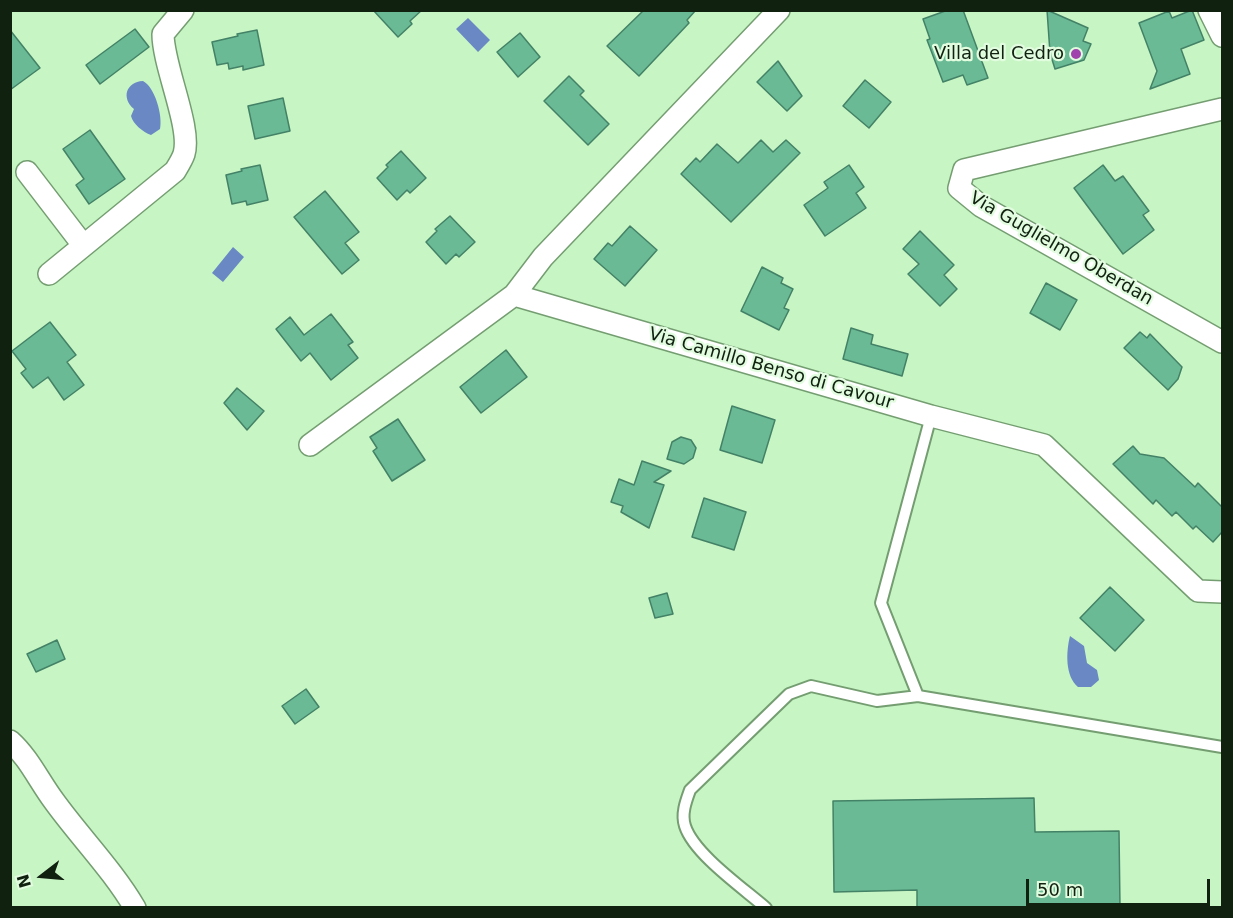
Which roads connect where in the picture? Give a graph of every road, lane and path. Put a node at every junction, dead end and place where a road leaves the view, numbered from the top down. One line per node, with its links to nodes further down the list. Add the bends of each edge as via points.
1 (183, 10): 7 (street, via 163,34 163,48 184,127 184,153 175,171)
2 (779, 10): 9 (street, via 543,257)
3 (1209, 10): 4 (street)
4 (1222, 36)
5 (1222, 109): 10 (street, Via Guglielmo Oberdan, via 964,170 958,188 981,206)
6 (27, 171): 7 (street)
7 (83, 245): 8 (street)
8 (49, 274)
9 (514, 295): 11 (street, Via Camillo Benso di Cavour); 12 (street)
10 (1222, 342)
11 (931, 416): 13 (street, Via Camillo Benso di Cavour, via 1044,445 1198,591); 14 (lane, via 881,603)
12 (310, 445)
13 (1222, 592)
14 (918, 696): 16 (lane); 18 (lane, via 877,701 811,686 789,694 690,790 684,807 684,825 691,838)
15 (10, 741): 17 (street, via 122,885)
16 (1222, 747)
17 (135, 908)
18 (766, 908)

